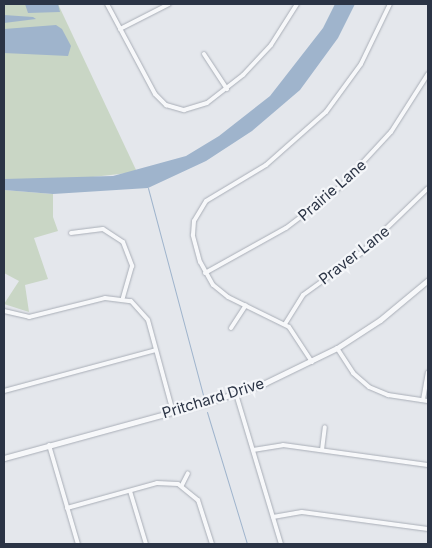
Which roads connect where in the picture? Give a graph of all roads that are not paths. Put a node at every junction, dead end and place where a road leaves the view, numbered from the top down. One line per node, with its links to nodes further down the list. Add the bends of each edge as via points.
1 (107, 4): 5 (street)
2 (168, 4): 5 (street)
3 (297, 4): 8 (street, via 265,52)
4 (390, 4): 11 (street, via 357,70 313,125 266,165 209,199 199,209 193,231)
5 (120, 29): 8 (street, via 152,91 166,105 191,110)
6 (204, 54): 8 (street)
7 (428, 74): 11 (street, Prairie Lane, via 391,132 340,187 286,228)
8 (227, 89)
9 (428, 188): 16 (street, Praver Lane, via 367,248 303,295)
10 (70, 233): 13 (street, via 103,229 123,242 132,266)
11 (205, 273): 14 (street, via 220,292)
12 (428, 280): 18 (street, Pritchard Drive, via 380,320)
13 (123, 298): 15 (street, via 105,298 34,317); 19 (street, via 144,312)
14 (246, 305): 16 (street); 17 (street)
15 (4, 311)
16 (285, 324): 20 (street, via 296,333)
17 (231, 328)
18 (337, 348): 20 (street, Pritchard Drive); 24 (street, via 353,373 369,387)
19 (156, 350): 22 (street); 26 (street)
20 (312, 362): 23 (street, Pritchard Drive)
21 (428, 372): 24 (street)
22 (4, 391)
23 (236, 394): 26 (street, Pritchard Drive); 29 (street)
24 (423, 400): 25 (street)
25 (428, 401)
26 (173, 412): 28 (street, Pritchard Drive)
27 (325, 427): 30 (street)
28 (49, 445): 31 (street, Pritchard Drive); 36 (street)
29 (253, 450): 30 (street, via 279,444); 37 (street)
30 (322, 450): 32 (street)
31 (4, 458)
32 (428, 465)
33 (188, 473): 34 (street)
34 (182, 485): 35 (street, via 161,483); 41 (street, via 198,500)
35 (130, 491): 36 (street); 40 (street)
36 (67, 508): 39 (street)
37 (273, 517): 38 (street, via 306,512); 42 (street)
38 (428, 529)
39 (78, 544)
40 (146, 544)
41 (212, 544)
42 (281, 544)

